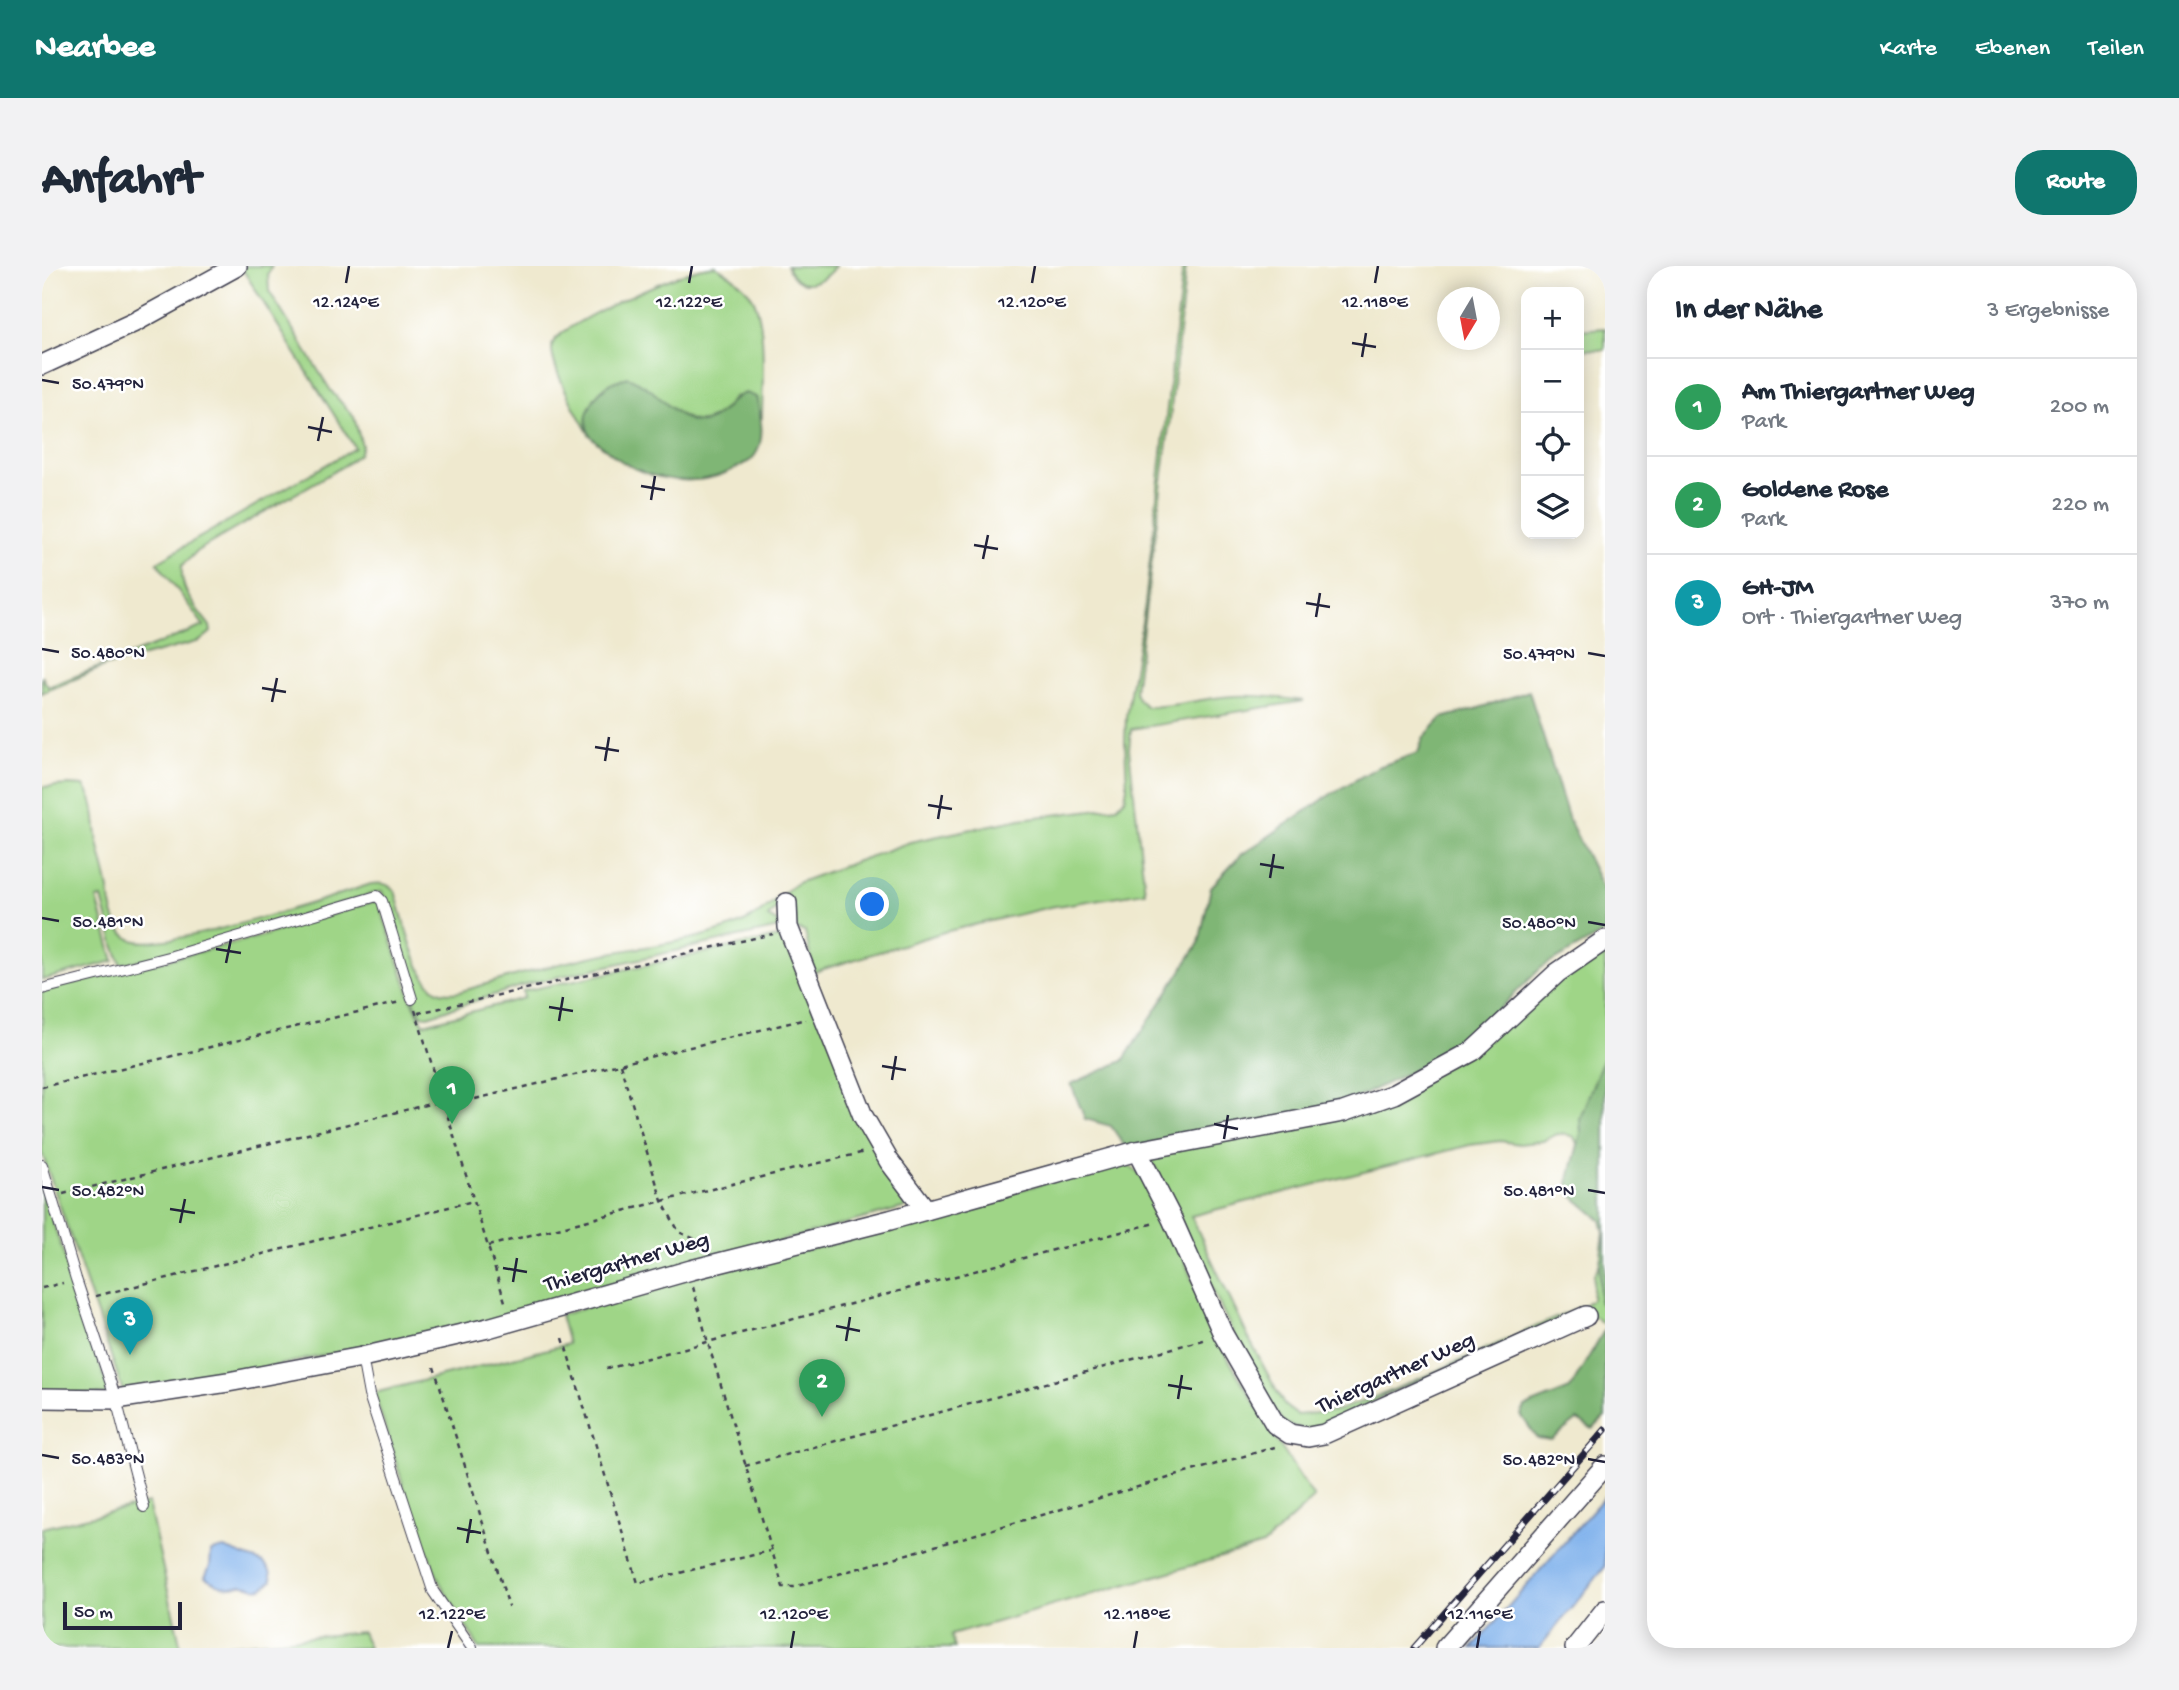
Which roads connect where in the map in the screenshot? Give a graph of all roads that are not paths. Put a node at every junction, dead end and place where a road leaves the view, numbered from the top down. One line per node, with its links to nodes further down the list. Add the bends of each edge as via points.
1 (237, 266): 2 (street, via 135,322)
2 (42, 365)
3 (787, 903): 9 (street, via 788,927 863,1116)
4 (1605, 940): 7 (street, Thiergartner Weg, via 1557,973 1473,1051 1394,1094 1343,1112)
5 (42, 989): 6 (lane, via 377,896)
6 (412, 999)
7 (1137, 1151): 9 (street, Thiergartner Weg); 10 (street, Thiergartner Weg, via 1223,1334 1275,1424 1290,1434 1324,1434)
8 (42, 1165): 13 (lane)
9 (926, 1210): 11 (street, Thiergartner Weg)
10 (1586, 1316)
11 (362, 1357): 13 (street, Thiergartner Weg); 17 (lane, via 369,1395 433,1591)
12 (42, 1398): 13 (street, Thiergartner Weg)
13 (116, 1399): 15 (lane)
14 (1605, 1466): 18 (street)
15 (144, 1507)
16 (1605, 1610): 19 (street)
17 (472, 1648)
18 (1445, 1648)
19 (1575, 1648)

